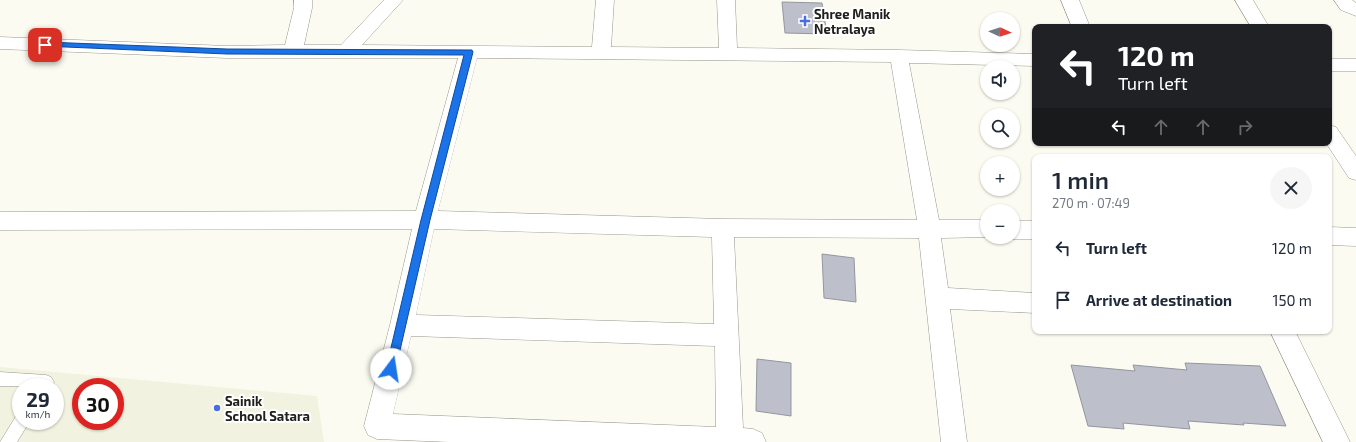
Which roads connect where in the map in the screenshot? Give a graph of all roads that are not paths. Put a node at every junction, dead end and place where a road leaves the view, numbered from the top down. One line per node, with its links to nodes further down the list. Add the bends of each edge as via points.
1 (303, 0): 13 (street)
2 (394, 0): 12 (street)
3 (605, 0): 15 (street)
4 (726, 0): 16 (street)
5 (1070, 0): 9 (street)
6 (1244, 0): 10 (street)
7 (1343, 0): 8 (street, via 1347,6)
8 (1356, 10)
9 (1080, 24)
10 (1258, 24)
11 (0, 43): 13 (street, via 227,52)
12 (346, 51): 13 (street); 14 (street)
13 (294, 52)
14 (469, 52): 15 (street); 23 (street)
15 (601, 53): 16 (street)
16 (728, 54): 17 (street)
17 (899, 56): 18 (street); 26 (street)
18 (1032, 60)
19 (1332, 65): 20 (street)
20 (1356, 65)
21 (1332, 136): 22 (street)
22 (1356, 172)
23 (425, 220): 24 (street); 25 (street); 34 (street)
24 (0, 221)
25 (722, 228): 26 (street); 36 (street)
26 (929, 228): 27 (street); 32 (street)
27 (980, 229)
28 (1020, 230): 29 (street)
29 (1032, 230)
30 (1332, 236): 31 (street)
31 (1356, 237)
32 (937, 298): 33 (street); 42 (street)
33 (1032, 303)
34 (402, 325): 36 (street); 41 (street, via 377,426)
35 (1283, 334): 43 (street)
36 (726, 335): 41 (street)
37 (0, 379): 38 (lane)
38 (12, 380)
39 (16, 430): 40 (lane)
40 (8, 442)
41 (742, 442)
42 (954, 442)
43 (1337, 442)

